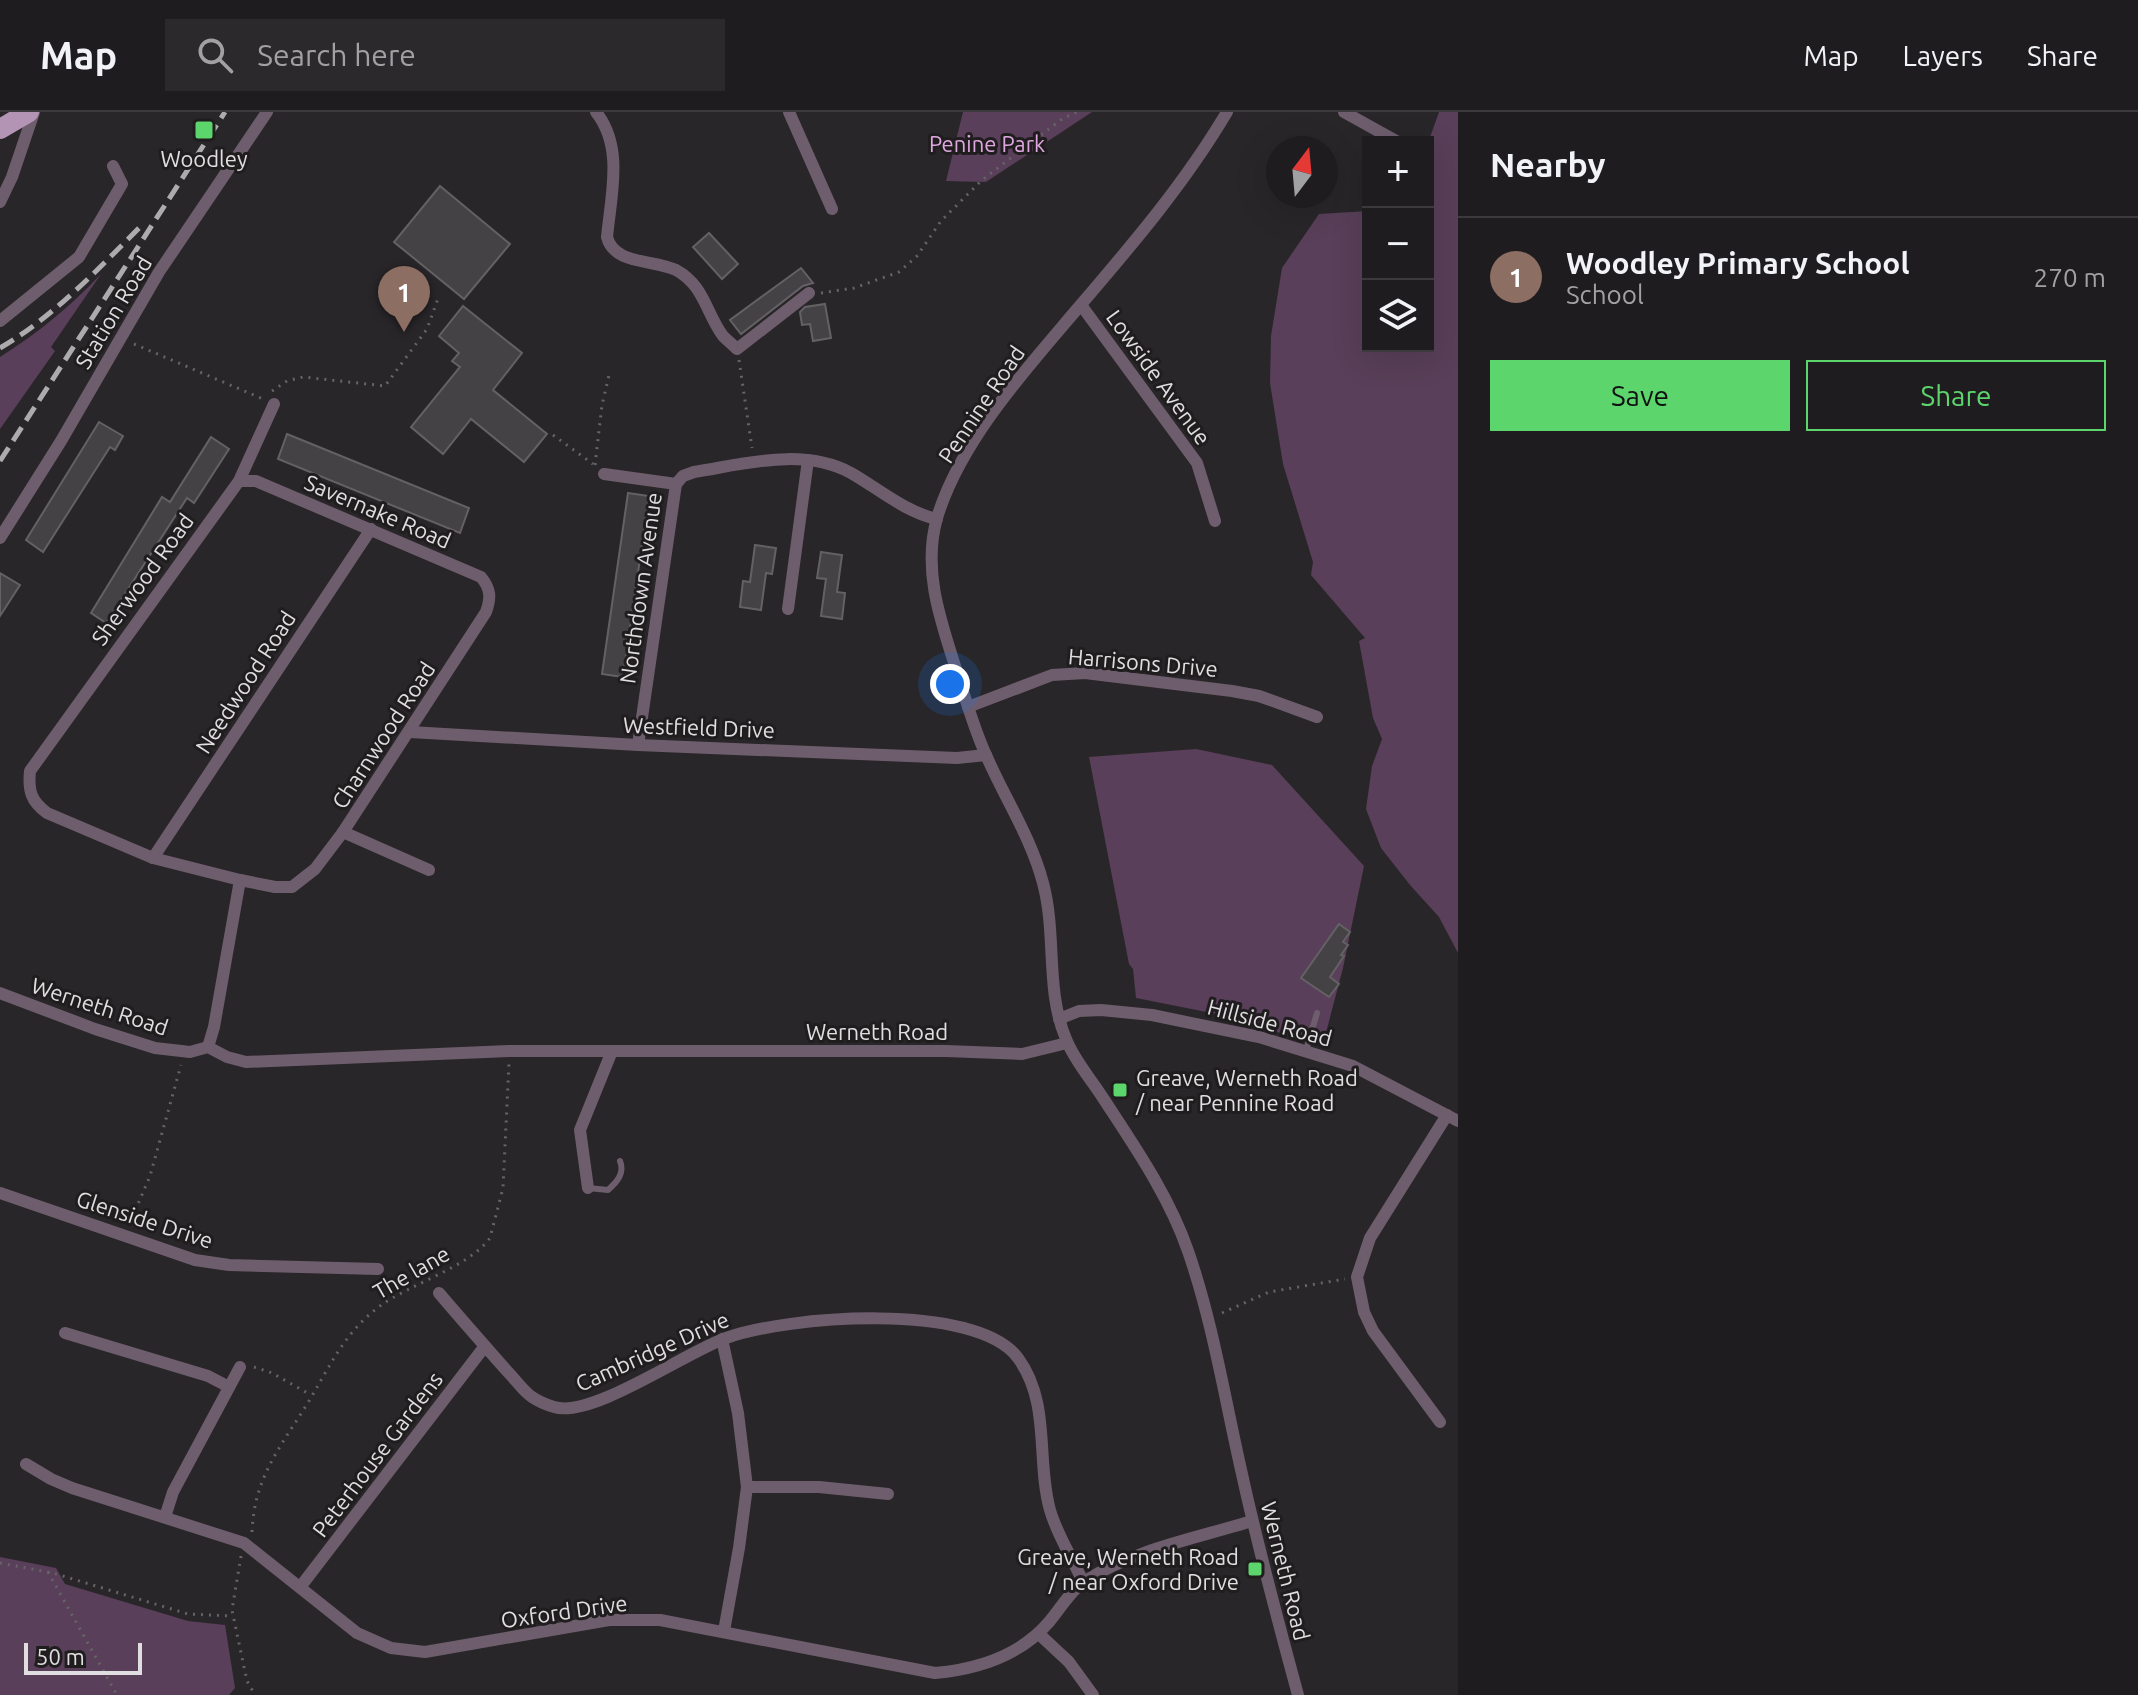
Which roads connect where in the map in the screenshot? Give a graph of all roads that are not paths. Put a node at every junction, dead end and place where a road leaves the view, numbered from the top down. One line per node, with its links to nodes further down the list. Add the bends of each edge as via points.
1 (31, 112): 7 (main road); 10 (street)
2 (267, 112): 23 (street, Station Road, via 159,272)
3 (596, 112): 12 (street, via 614,153 609,248 688,279 723,336 737,349)
4 (789, 112): 11 (street)
5 (1227, 112): 13 (street, Pennine Road, via 1186,176)
6 (1344, 112): 8 (street)
7 (0, 129)
8 (1387, 136)
9 (113, 166): 14 (street, via 122,184 79,257)
10 (0, 202)
11 (832, 209)
12 (809, 293)
13 (1081, 305): 20 (street, Pennine Road, via 1000,402 958,470); 21 (street, Lowside Avenue, via 1197,463)
14 (0, 321)
15 (274, 404): 18 (street, Sherwood Road)
16 (808, 460): 19 (street, via 694,472); 20 (street, via 849,472 910,510); 25 (street)
17 (600, 469): 19 (street)
18 (239, 481): 22 (street, Savernake Road, via 256,481); 32 (street, Sherwood Road, via 30,771 28,789 47,813)
19 (676, 484): 29 (street, Northdown Avenue)
20 (937, 519): 26 (street, Pennine Road, via 931,574)
21 (1215, 521)
22 (371, 529): 24 (street, Savernake Road, via 481,577); 32 (street, Needwood Road)
23 (0, 538)
24 (490, 594): 28 (street, Charnwood Road, via 486,612)
25 (788, 609)
26 (968, 707): 27 (street, Harrisons Drive, via 1052,675 1085,673 1259,696); 30 (street, Pennine Road)
27 (1317, 717)
28 (410, 732): 29 (street, Westfield Drive); 31 (street, Charnwood Road)
29 (638, 745): 30 (street, Westfield Drive)
30 (986, 755): 37 (street, Pennine Road, via 1043,881)
31 (343, 832): 33 (street); 34 (street, Charnwood Road, via 315,869 292,887)
32 (153, 858): 34 (street)
33 (429, 870)
34 (240, 880): 39 (street)
35 (0, 993): 39 (street, Werneth Road, via 155,1048 182,1052)
36 (1317, 1013): 40 (lane)
37 (1059, 1019): 38 (street, Pennine Road); 40 (street, Hillside Road, via 1101,1010 1152,1015)
38 (1067, 1043): 41 (street, Werneth Road, via 1022,1054); 58 (street, Werneth Road, via 1146,1163 1190,1256)
39 (208, 1047): 41 (street, Werneth Road, via 246,1062 270,1063)
40 (1306, 1050): 42 (street, Hillside Road, via 1353,1066)
41 (612, 1051): 44 (street, via 580,1130)
42 (1452, 1118): 53 (street, via 1370,1238 1357,1277 1373,1331)
43 (620, 1161): 44 (lane, via 618,1182 608,1190)
44 (588, 1188)
45 (0, 1193): 46 (street, Glenside Drive, via 195,1260)
46 (378, 1269)
47 (439, 1293): 50 (street, Cambridge Drive)
48 (65, 1333): 52 (street)
49 (722, 1339): 50 (street, Cambridge Drive, via 588,1406 557,1408 531,1397); 55 (street); 59 (street, Cambridge Drive, via 748,1330 878,1317 932,1321 998,1339 1018,1358 1036,1397 1051,1511)
50 (485, 1346): 60 (street, Peterhouse Gardens)
51 (240, 1367): 52 (street)
52 (229, 1387): 57 (street)
53 (1440, 1422)
54 (26, 1464): 57 (street, Oxford Drive, via 72,1488)
55 (747, 1487): 56 (street); 61 (street)
56 (888, 1494)
57 (165, 1517): 60 (street, Oxford Drive, via 244,1543)
58 (1252, 1521): 59 (street, Oxford Drive, via 1142,1554); 64 (street, Werneth Road)
59 (1083, 1582): 62 (street, Oxford Drive)
60 (301, 1586): 61 (street, Oxford Drive, via 357,1633 391,1648 425,1652 609,1620 660,1620)
61 (724, 1631): 62 (street, Oxford Drive, via 935,1673 993,1662)
62 (1039, 1634): 63 (street)
63 (1093, 1695)
64 (1298, 1695)

